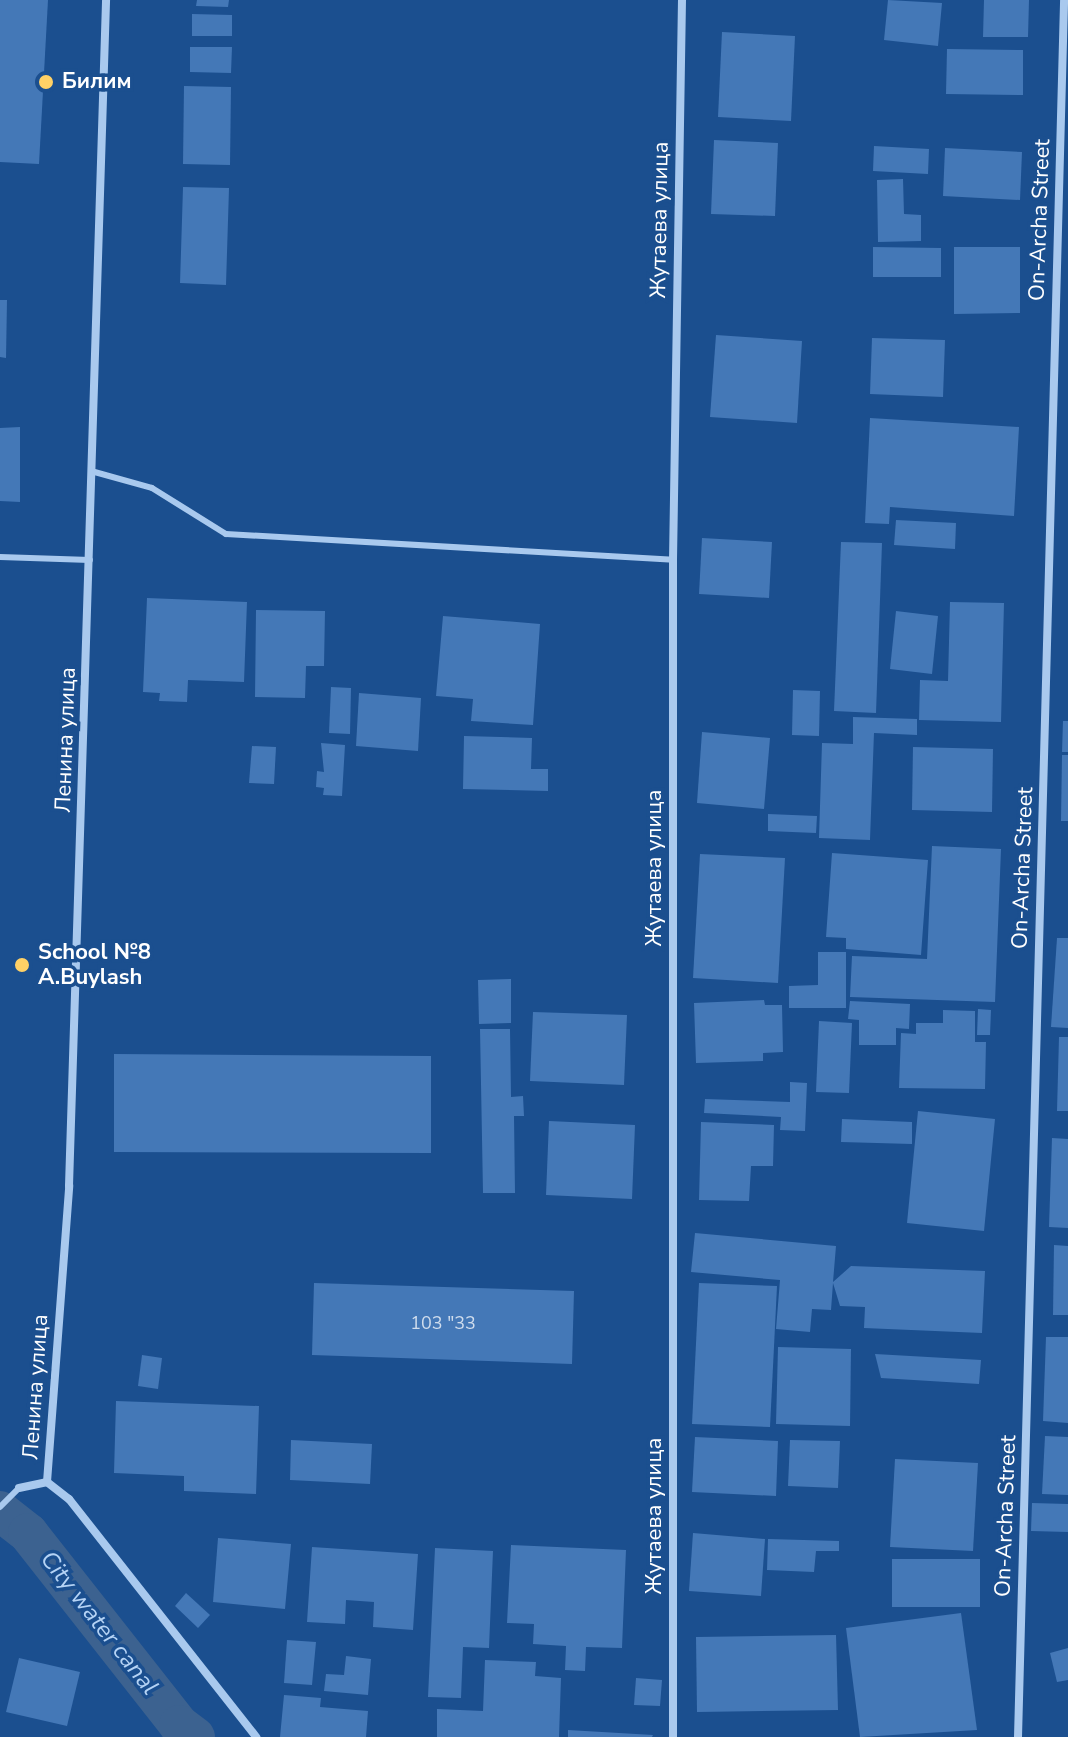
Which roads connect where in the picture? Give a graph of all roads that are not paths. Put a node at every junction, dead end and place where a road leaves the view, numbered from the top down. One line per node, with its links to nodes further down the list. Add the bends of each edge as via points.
1 (106, 0): 4 (street, Ленина улица)
2 (682, 0): 7 (street, Жутаева улица)
3 (1064, 0): 13 (street, On-Archa Street)
4 (91, 471): 6 (street, Ленина улица); 7 (lane, via 152,488 226,534)
5 (0, 557): 6 (lane)
6 (90, 560): 8 (street, Ленина улица, via 69,1186)
7 (673, 560): 12 (street, Жутаева улица)
8 (47, 1482): 9 (street); 11 (street, via 69,1499 147,1594)
9 (19, 1488): 10 (lane)
10 (0, 1507)
11 (256, 1737)
12 (673, 1737)
13 (1018, 1737)

